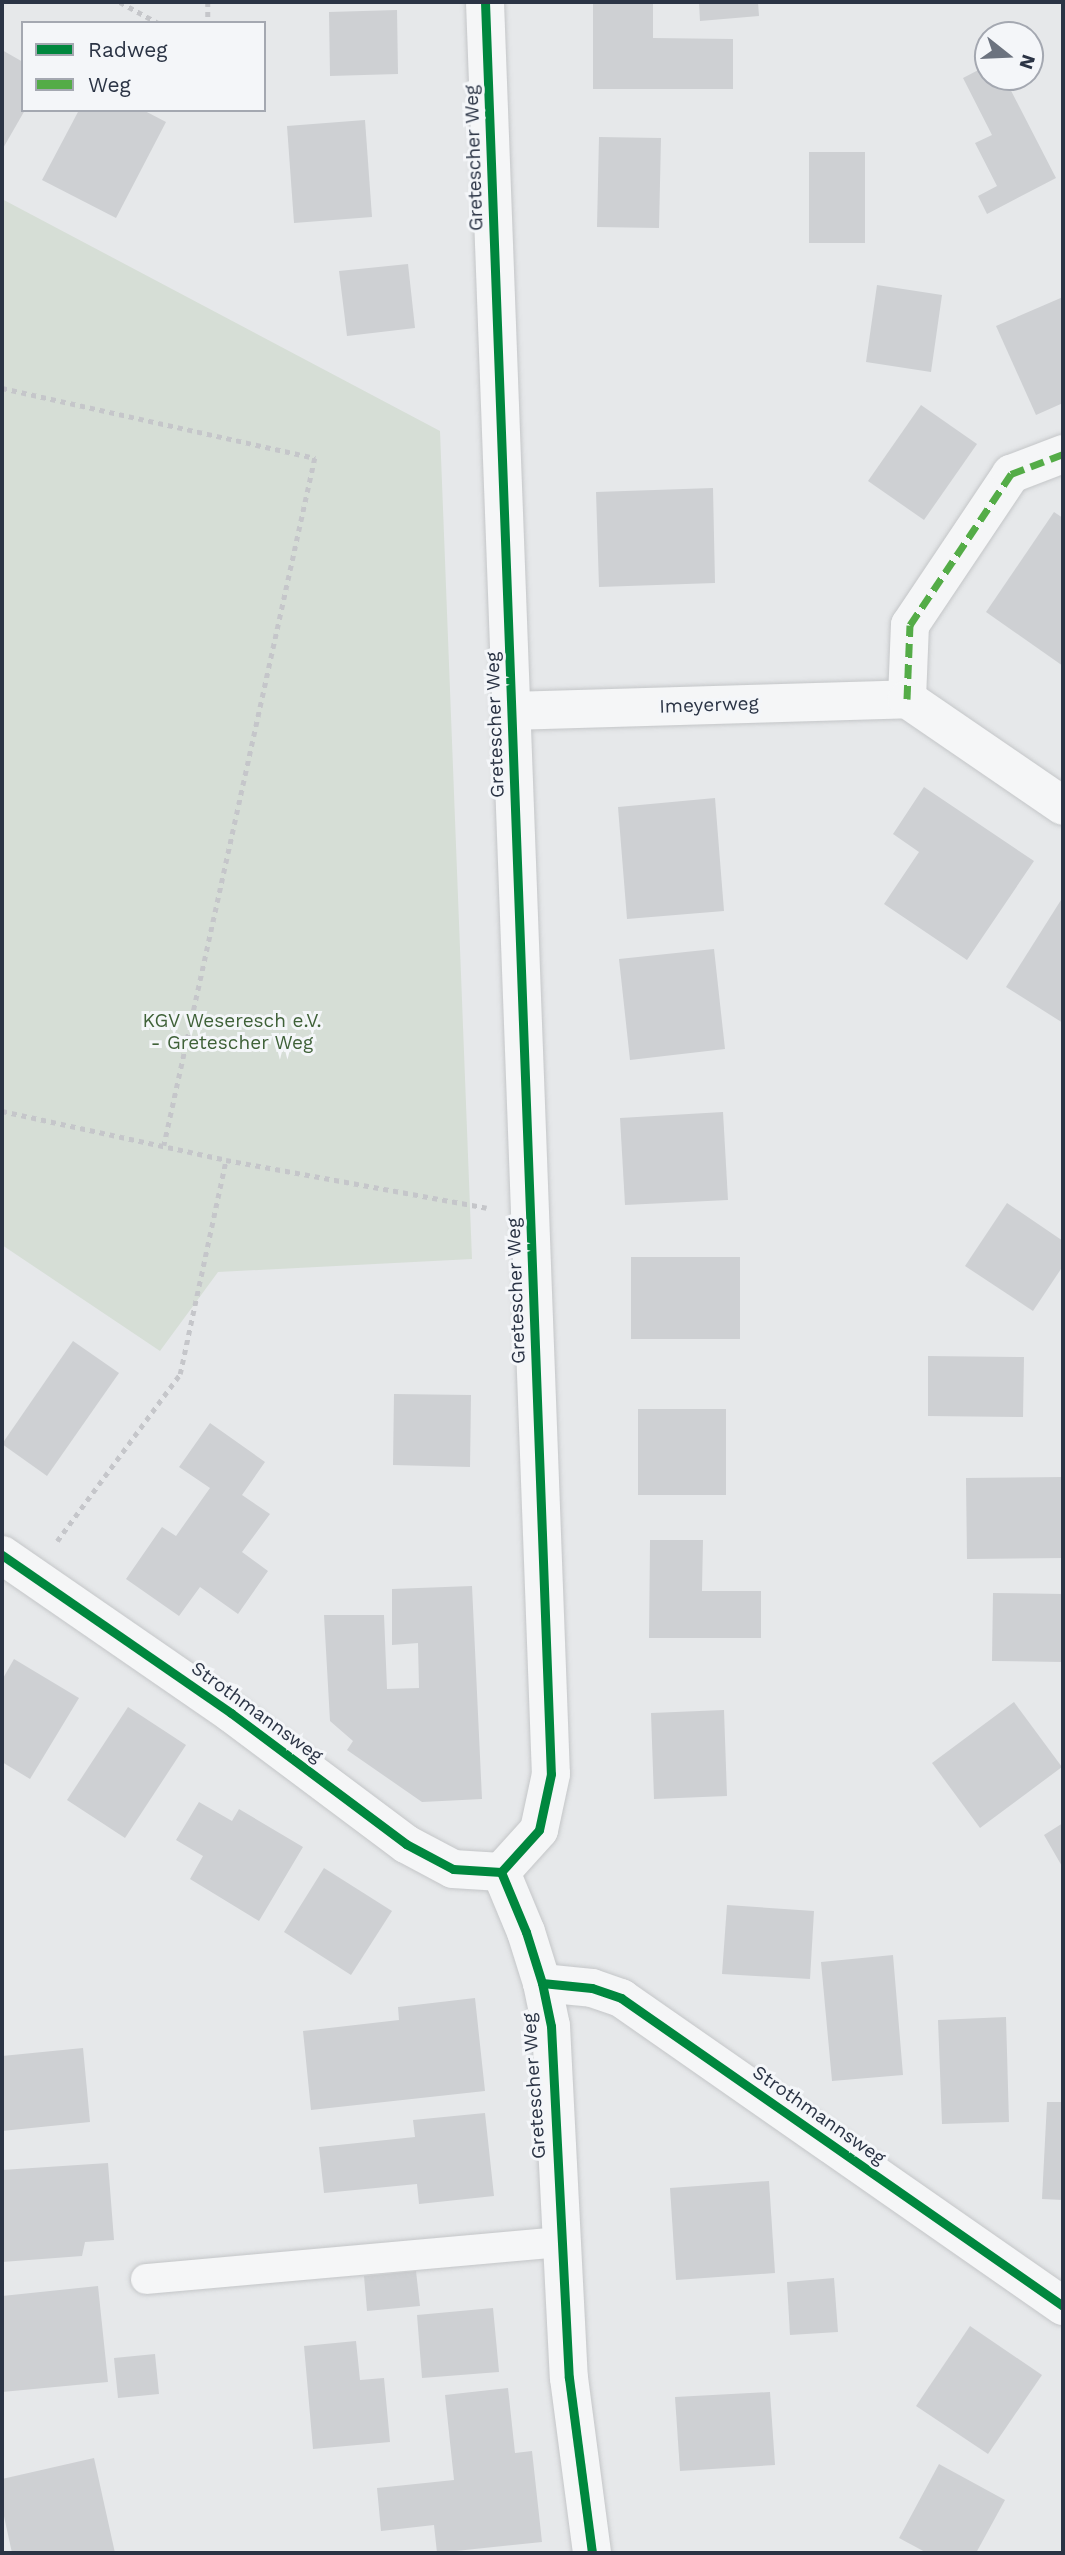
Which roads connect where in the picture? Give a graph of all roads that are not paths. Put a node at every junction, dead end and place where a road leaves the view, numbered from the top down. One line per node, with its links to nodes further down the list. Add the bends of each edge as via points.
1 (485, 2): 4 (street, Gretescher Weg)
2 (1063, 454): 3 (street, via 1011,474 910,625)
3 (907, 699): 4 (street, Imeyerweg); 5 (street)
4 (512, 711): 7 (street, Gretescher Weg, via 551,1774 539,1830)
5 (1063, 806)
6 (16, 1565): 7 (street, Strothmannsweg, via 231,1713 406,1844 453,1870)
7 (501, 1872): 8 (street, Gretescher Weg)
8 (542, 1983): 9 (street, Gretescher Weg, via 551,2026); 11 (street, Strothmannsweg, via 592,1988 621,1998)
9 (562, 2242): 10 (lane); 12 (street, Gretescher Weg, via 569,2378)
10 (146, 2280)
11 (1063, 2306)
12 (592, 2553)

